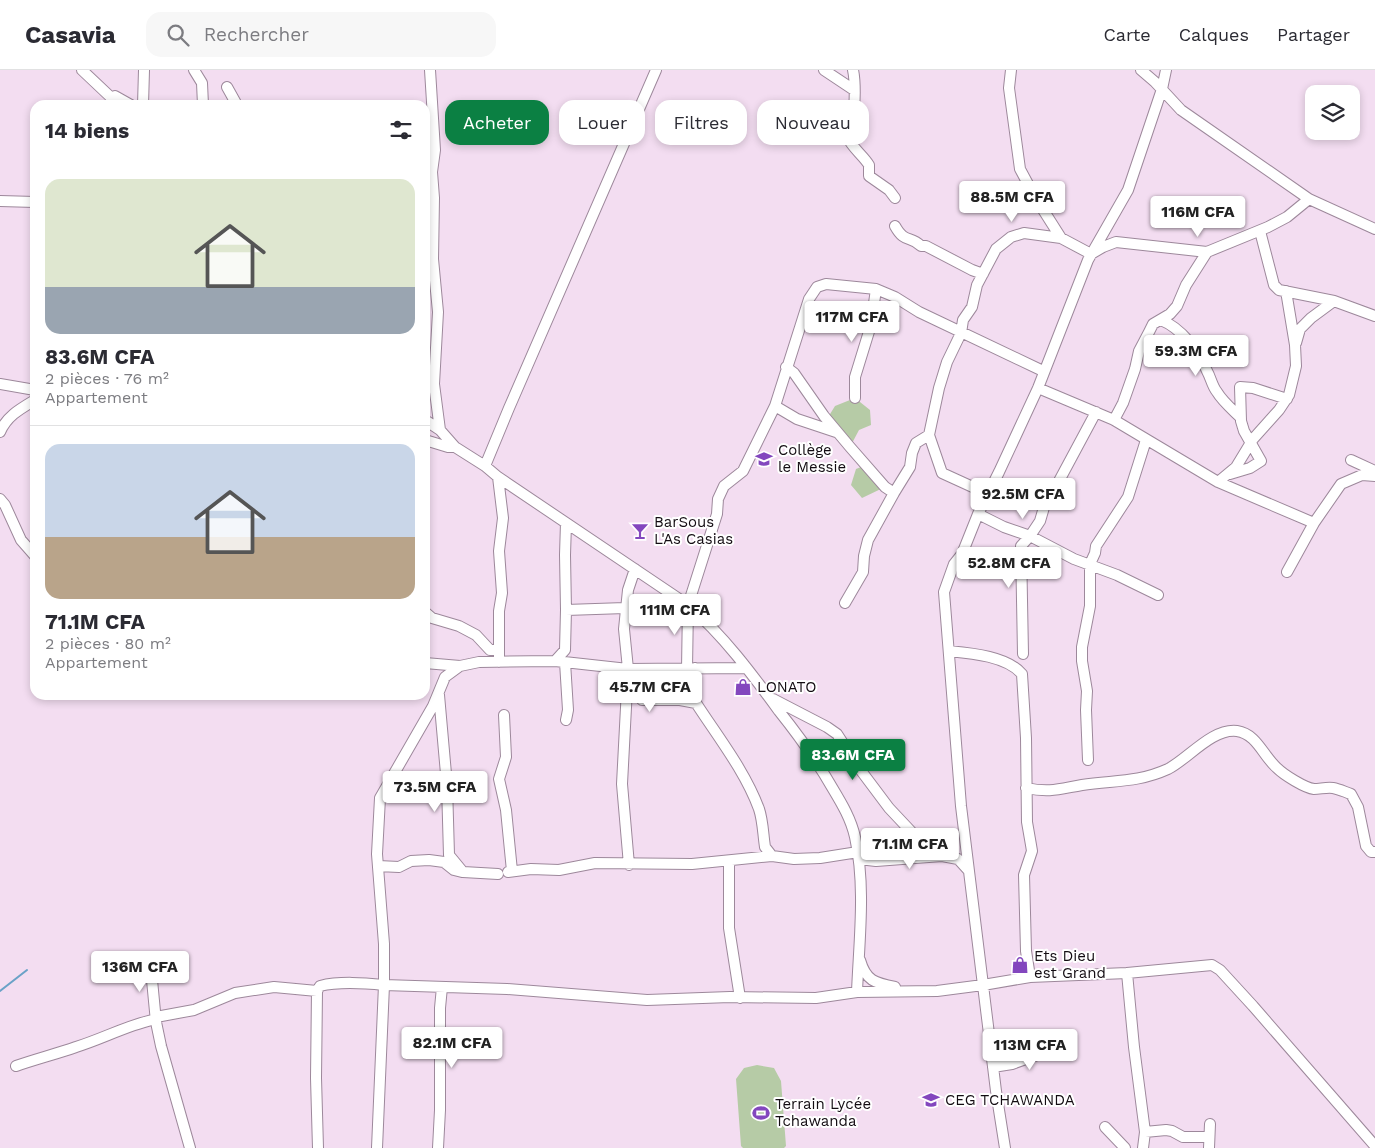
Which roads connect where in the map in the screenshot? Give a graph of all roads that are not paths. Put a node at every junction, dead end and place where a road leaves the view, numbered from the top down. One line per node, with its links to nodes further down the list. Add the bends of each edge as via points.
1 (82, 70): 12 (street)
2 (144, 70): 17 (street)
3 (194, 70): 18 (street, via 202,83)
4 (430, 70): 51 (street, via 435,150 432,172 433,258 438,312 434,384)
5 (656, 70): 60 (street)
6 (824, 70): 13 (street)
7 (853, 70): 13 (street)
8 (1011, 70): 27 (street, via 1009,88 1020,169)
9 (1141, 70): 14 (street)
10 (1166, 70): 14 (street)
11 (227, 87): 19 (street)
12 (103, 89): 15 (street); 16 (street)
13 (854, 90): 20 (street, via 847,138 869,165 869,176 889,190)
14 (1162, 90): 21 (street, via 1181,110); 29 (street, via 1128,190)
15 (114, 100)
16 (122, 100)
17 (143, 100)
18 (203, 100)
19 (234, 100)
20 (894, 198)
21 (1309, 199): 25 (street); 26 (street, via 1287,217)
22 (0, 201): 23 (street)
23 (30, 202)
24 (895, 226): 30 (street, via 902,237)
25 (1375, 229)
26 (1260, 231): 28 (street); 32 (street, via 1274,285)
27 (1061, 238): 29 (street); 30 (street, via 1024,233 1010,237 996,249)
28 (1207, 252): 29 (street, via 1116,242); 35 (street, via 1177,306)
29 (1092, 254): 39 (street)
30 (983, 274): 36 (street, via 977,284 972,307 963,320)
31 (876, 290): 36 (street); 38 (street, via 826,284 817,288 809,298); 43 (street, via 871,325 855,378)
32 (1286, 291): 33 (street); 37 (street)
33 (1334, 300): 34 (street); 37 (street, via 1300,329)
34 (1375, 316)
35 (1161, 320): 48 (street, via 1169,323 1190,343 1218,395); 49 (street, via 1154,324 1139,351 1123,404)
36 (961, 333): 39 (street); 54 (street, via 946,362)
37 (1295, 345): 44 (street, via 1296,366)
38 (786, 368): 46 (street); 53 (street, via 794,373)
39 (1043, 371): 41 (street)
40 (0, 384): 42 (street)
41 (1038, 388): 47 (street); 66 (street)
42 (30, 389)
43 (855, 398)
44 (1287, 399): 48 (street, via 1240,387); 57 (street)
45 (30, 403): 52 (street, via 16,411)
46 (775, 406): 53 (street, via 797,419); 78 (street, via 743,470 724,486 718,499 717,514)
47 (1096, 412): 49 (street); 71 (street, via 1059,481 1047,496 1040,521)
48 (1241, 418): 57 (street)
49 (1114, 420): 55 (street)
50 (430, 423): 51 (street)
51 (440, 430): 58 (street)
52 (0, 432)
53 (837, 432): 65 (street)
54 (929, 435): 65 (street, via 916,443 910,467); 66 (street, via 942,473)
55 (1146, 440): 64 (street); 73 (street, via 1128,497 1096,546)
56 (430, 442): 58 (street)
57 (1251, 443): 64 (street, via 1236,467); 64 (street, via 1261,461)
58 (455, 447): 60 (street)
59 (1351, 460): 61 (street)
60 (486, 466): 63 (street)
61 (1375, 472)
62 (1375, 476): 70 (street, via 1362,475 1341,484)
63 (498, 477): 69 (street); 82 (street, via 503,518 499,551 502,593)
64 (1222, 479): 70 (street)
65 (894, 493): 77 (street, via 868,540 862,572)
66 (988, 494): 68 (street)
67 (0, 499): 72 (street, via 20,540)
68 (978, 514): 71 (street); 83 (street, via 944,592)
69 (566, 523): 74 (street); 80 (street)
70 (1314, 523): 75 (street)
71 (1030, 536): 73 (street); 84 (street, via 1021,546)
72 (30, 551)
73 (1090, 564): 76 (street); 102 (street, via 1090,606 1082,646 1087,691)
74 (636, 569): 78 (street); 79 (street, via 630,581)
75 (1287, 572)
76 (1158, 595)
77 (845, 603)
78 (688, 605): 85 (street, via 703,617); 90 (street)
79 (625, 608): 80 (street); 93 (street)
80 (566, 610): 87 (street)
81 (430, 616): 82 (street, via 459,626 476,635 490,650)
82 (499, 650): 86 (street)
83 (949, 651): 103 (street, via 980,654 1014,666 1022,674); 111 (street)
84 (1023, 654)
85 (736, 656): 91 (street); 92 (street)
86 (499, 662): 87 (street); 89 (street)
87 (564, 662): 93 (street); 101 (street)
88 (430, 663): 89 (street)
89 (460, 666): 95 (street, via 445,677)
90 (691, 668): 91 (street); 93 (street); 98 (street, via 691,692)
91 (725, 668): 92 (street)
92 (746, 668): 96 (street)
93 (628, 669): 94 (street)
94 (628, 683): 97 (street); 99 (street)
95 (439, 694): 110 (street, via 380,798); 112 (street, via 449,855)
96 (770, 698): 106 (street, via 812,754 843,805 855,835); 107 (street, via 837,734 889,808 920,841)
97 (642, 700): 98 (street); 99 (street)
98 (696, 703): 105 (street, via 752,792 766,847)
99 (626, 712): 109 (street, via 622,784)
100 (504, 715): 113 (street, via 506,758 499,779 506,810)
101 (566, 720)
102 (1088, 760)
103 (1026, 788): 104 (street, via 1062,790 1134,781 1170,767 1212,736 1234,730 1247,733 1277,768 1297,781 1312,789 1335,788 1351,794 1358,807 1366,846); 117 (street, via 1027,830 1032,845 1024,875)
104 (1375, 852)
105 (772, 856): 106 (street); 108 (street)
106 (858, 856): 107 (street, via 876,861); 114 (street)
107 (942, 856): 111 (street, via 958,859)
108 (729, 862): 109 (street); 124 (street, via 729,928)
109 (629, 865): 113 (street, via 595,863 559,870 531,868)
110 (378, 866): 112 (street, via 399,867 411,861 429,860 444,862); 118 (street)
111 (968, 870): 119 (street)
112 (463, 872): 113 (street)
113 (506, 872)
114 (858, 952): 121 (street, via 870,979); 123 (street)
115 (142, 965): 125 (street, via 152,980)
116 (1127, 973): 117 (street); 131 (street); 133 (street, via 1216,967)
117 (1030, 977): 119 (street)
118 (384, 985): 120 (street); 122 (street, via 326,984); 137 (street)
119 (983, 985): 121 (street, via 937,991); 128 (street)
120 (442, 987): 124 (street, via 639,1000); 138 (street)
121 (904, 990): 123 (street)
122 (317, 991): 125 (street, via 274,987 235,993 194,1010); 136 (street)
123 (857, 992): 124 (street, via 816,998)
124 (740, 998)
125 (156, 1019): 127 (street); 135 (street, via 167,1072)
126 (1059, 1047): 128 (street, via 1012,1064)
127 (16, 1066)
128 (993, 1067): 139 (street)
129 (1210, 1124): 132 (street)
130 (1105, 1127): 140 (street)
131 (1145, 1132): 132 (street, via 1172,1131); 134 (street)
132 (1208, 1143)
133 (1375, 1146)
134 (1141, 1147)
135 (190, 1148)
136 (318, 1148)
137 (377, 1148)
138 (438, 1148)
139 (1005, 1148)
140 (1125, 1148)

